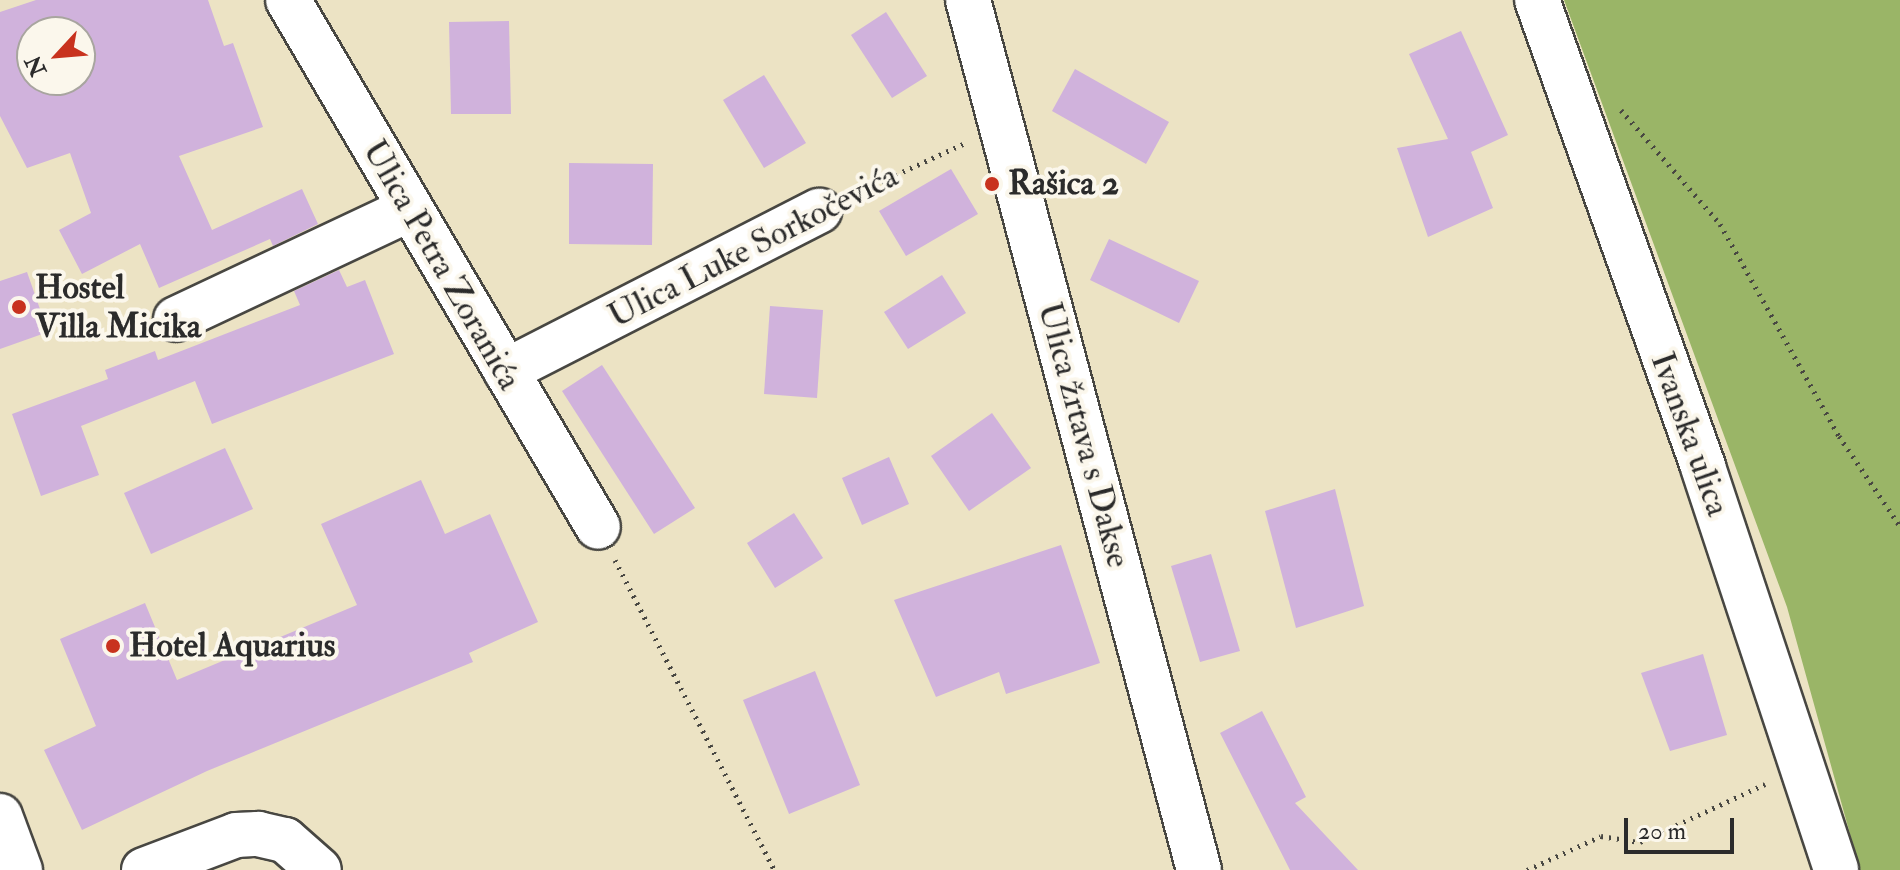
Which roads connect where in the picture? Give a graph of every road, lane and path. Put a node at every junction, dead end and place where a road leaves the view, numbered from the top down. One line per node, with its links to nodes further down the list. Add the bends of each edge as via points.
1 (968, 0): 5 (street, Ulica žrtava s Dakse)
2 (1537, 0): 12 (street, Ivanska ulica, via 1703,467)
3 (304, 5): 6 (street, Ulica Petra Zoranića)
4 (1618, 107): 10 (path, via 1720,224 1839,436)
5 (1001, 125): 7 (path, Ulica Luke Sorkočevića); 18 (street, Ulica žrtava s Dakse)
6 (410, 209): 8 (street); 9 (street, Ulica Petra Zoranića)
7 (819, 211): 9 (street, Ulica Luke Sorkočevića)
8 (176, 319)
9 (506, 371): 11 (street, Ulica Petra Zoranića)
10 (1900, 526)
11 (598, 527): 17 (path)
12 (1802, 766): 19 (path, via 1640,842 1601,836); 20 (street, Ivanska ulica)
13 (0, 816): 14 (street)
14 (20, 870)
15 (144, 870): 16 (street, via 236,835 258,834 285,840)
16 (319, 870)
17 (774, 870)
18 (1199, 870)
19 (1527, 870)
20 (1836, 870)

